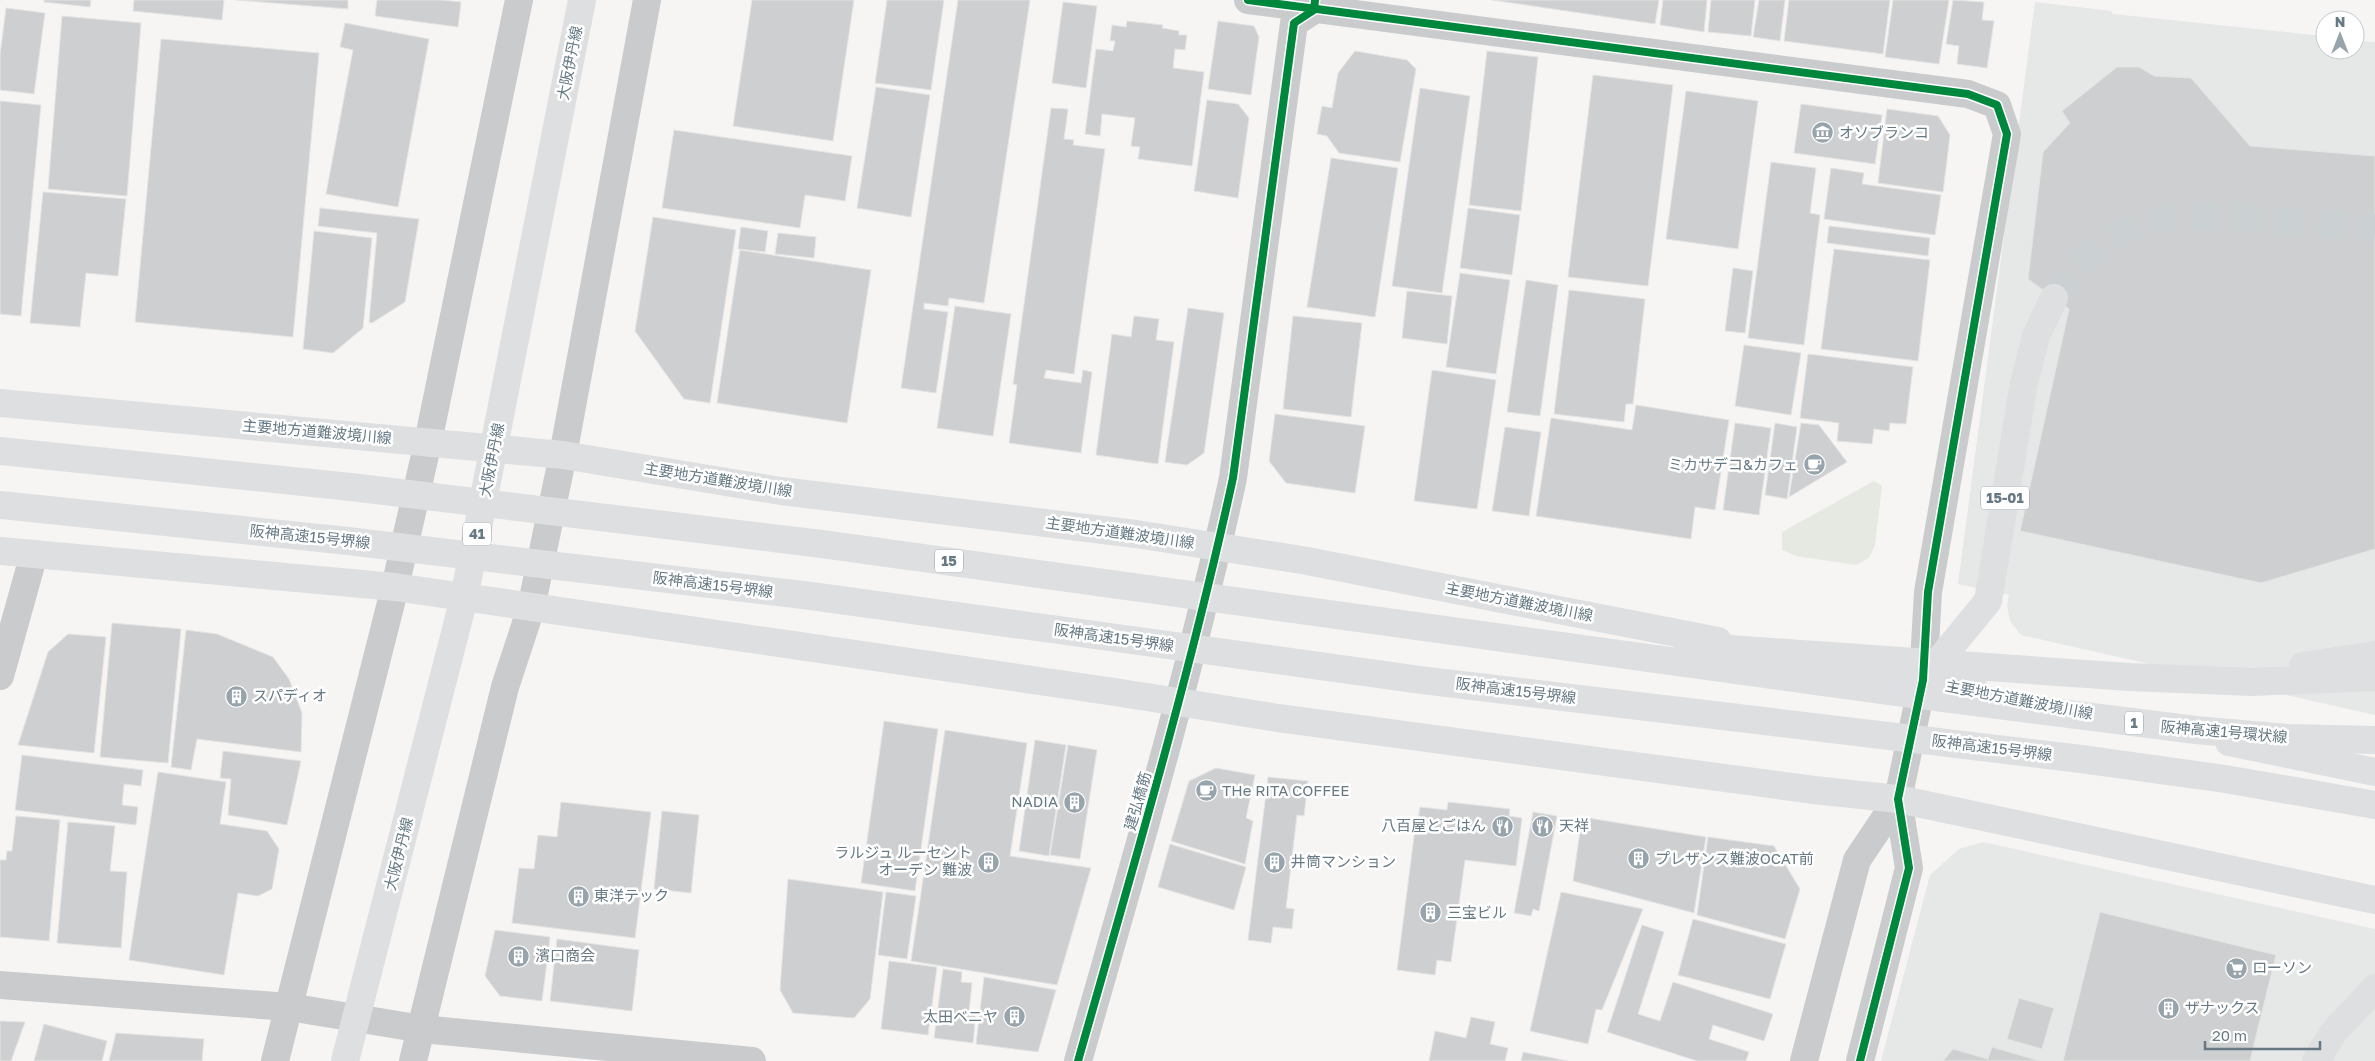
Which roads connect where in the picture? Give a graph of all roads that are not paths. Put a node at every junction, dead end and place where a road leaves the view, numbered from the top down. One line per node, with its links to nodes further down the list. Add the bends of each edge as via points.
1 (519, 0): 8 (street)
2 (582, 0): 9 (main road, 大阪伊丹線 / 41)
3 (647, 0): 11 (street)
4 (1248, 0): 5 (street)
5 (1315, 5): 13 (street, 建弘橋筋, via 1294,23 1233,478); 24 (street, via 1968,94 1997,105 2007,134 1928,592)
6 (2054, 298): 24 (main road, 15-01, via 2036,336 2024,382 1988,601)
7 (0, 403): 8 (main road, 主要地方道難波境川線)
8 (428, 442): 9 (main road, 主要地方道難波境川線); 16 (street)
9 (495, 449): 11 (main road, 主要地方道難波境川線); 17 (main road, 大阪伊丹線 / 41)
10 (0, 451): 19 (main road, 15, via 351,487 822,544)
11 (563, 455): 13 (main road, 主要地方道難波境川線, via 782,491); 18 (street)
12 (0, 505): 30 (main road, 阪神高速15号堺線, via 339,540 801,595 1421,680 2081,759)
13 (1218, 546): 24 (main road, 主要地方道難波境川線); 26 (street, 建弘橋筋)
14 (0, 551): 15 (main road)
15 (34, 554): 16 (main road); 21 (street)
16 (395, 587): 17 (main road); 34 (street)
17 (464, 598): 18 (main road); 35 (main road, 大阪伊丹線 / 41)
18 (531, 608): 26 (main road); 36 (street, via 505,688)
19 (1430, 627): 22 (main road); 25 (main road, 15)
20 (2375, 654): 22 (main road, via 2246,672)
21 (0, 676)
22 (2129, 677): 23 (main road, via 2252,682)
23 (2375, 677)
24 (1923, 680): 28 (main road, 主要地方道難波境川線); 29 (street)
25 (1895, 692): 27 (main road, 阪神高速1号環状線 / 1, via 2196,730 2288,738)
26 (1179, 702): 29 (main road, via 1804,789); 41 (street, 建弘橋筋)
27 (2375, 740)
28 (2375, 772)
29 (1898, 799): 31 (main road); 42 (street, via 1857,860); 43 (street, via 1909,868)
30 (2370, 804)
31 (2375, 900)
32 (0, 985): 34 (street)
33 (2375, 988): 44 (main road, via 2333,1033)
34 (289, 1007): 35 (street); 37 (street)
35 (356, 1019): 36 (street); 38 (main road, 大阪伊丹線 / 41)
36 (422, 1029): 39 (street); 40 (street)
37 (275, 1061)
38 (345, 1061)
39 (413, 1061)
40 (752, 1061)
41 (1078, 1061)
42 (1804, 1061)
43 (1860, 1061)
44 (2316, 1061)

